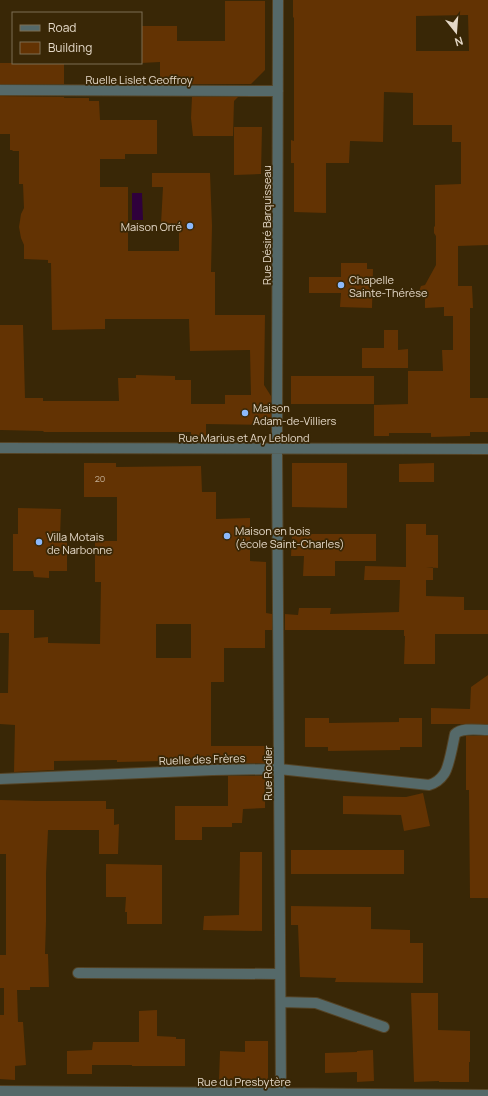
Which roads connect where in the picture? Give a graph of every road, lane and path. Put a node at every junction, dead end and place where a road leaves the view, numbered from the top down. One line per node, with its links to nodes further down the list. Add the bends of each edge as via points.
1 (278, 0): 3 (street, Rue Désiré Barquisseau)
2 (0, 90): 3 (street, Ruelle Lislet Geoffroy)
3 (278, 91): 5 (street, Rue Désiré Barquisseau)
4 (0, 448): 5 (street, Rue Marius et Ary Leblond)
5 (277, 449): 6 (street, Rue Marius et Ary Leblond); 8 (street, Rue Rodier)
6 (488, 449)
7 (488, 730): 8 (street, Ruelle des Frères, via 458,731 455,734 446,773 429,785)
8 (279, 769): 9 (street, Ruelle des Frères); 11 (street, Rue Rodier)
9 (0, 779)
10 (78, 973): 11 (street)
11 (280, 974): 12 (street, Rue Rodier)
12 (280, 1002): 13 (street, via 316,1003); 15 (street, Rue Rodier)
13 (384, 1027)
14 (0, 1091): 15 (street, Rue du Presbytère)
15 (281, 1094): 16 (street, Rue du Presbytère)
16 (488, 1094)

